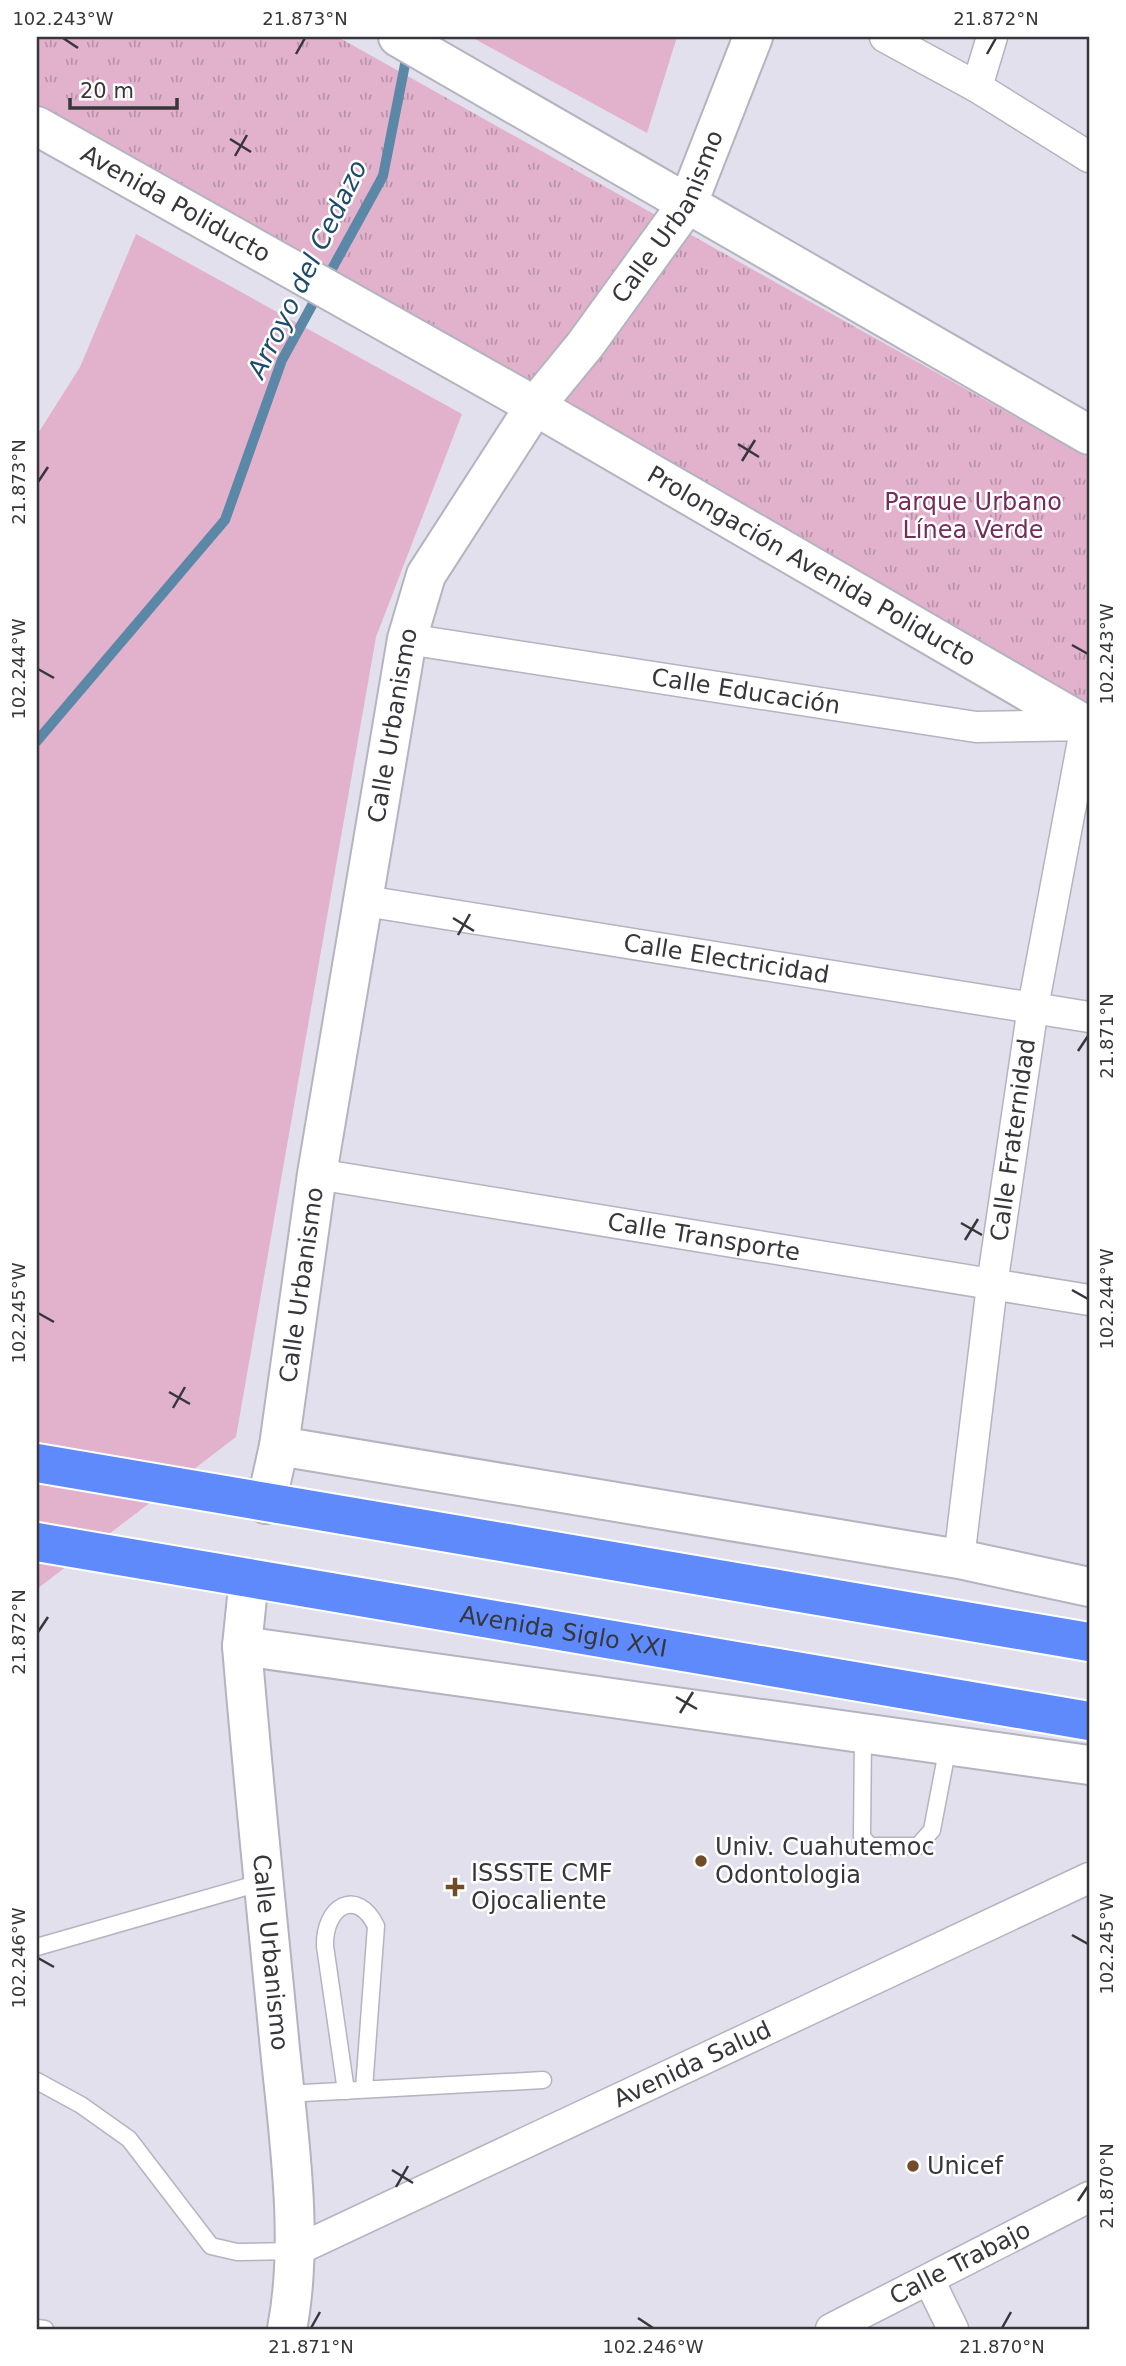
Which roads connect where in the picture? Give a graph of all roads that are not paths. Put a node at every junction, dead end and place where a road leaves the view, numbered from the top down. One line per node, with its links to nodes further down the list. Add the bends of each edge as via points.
1 (398, 37): 8 (street)
2 (753, 37): 8 (street, Calle Urbanismo)
3 (885, 37): 5 (street)
4 (992, 37): 5 (street)
5 (977, 87): 7 (street)
6 (37, 126): 9 (street, Avenida Poliducto)
7 (1089, 157)
8 (688, 203): 9 (street, Calle Urbanismo); 10 (street)
9 (535, 406): 11 (street, Calle Urbanismo, via 426,575); 12 (street, Prolongación Avenida Poliducto)
10 (1089, 435)
11 (407, 639): 12 (street, Calle Educación, via 976,727); 13 (street, Calle Urbanismo)
12 (1087, 726): 14 (street, Calle Fraternidad)
13 (365, 901): 14 (street, Calle Electricidad); 16 (street, Calle Urbanismo)
14 (1033, 1007): 15 (street, Calle Electricidad); 17 (street, Calle Fraternidad)
15 (1089, 1017)
16 (317, 1174): 17 (street, Calle Transporte); 19 (street, Calle Urbanismo)
17 (992, 1285): 18 (street, Calle Transporte); 23 (street, Calle Fraternidad)
18 (1089, 1300)
19 (279, 1446): 21 (street, Calle Urbanismo); 23 (street)
20 (37, 1463): 21 (highway)
21 (266, 1504): 27 (highway)
22 (37, 1542): 24 (highway, Avenida Siglo XXI)
23 (959, 1559): 25 (street)
24 (250, 1578): 29 (street, Calle Urbanismo); 30 (highway, Avenida Siglo XXI)
25 (1089, 1587)
26 (1089, 1618): 27 (highway)
27 (1031, 1632): 28 (highway)
28 (1089, 1642)
29 (242, 1646): 31 (street); 35 (street, Calle Urbanismo)
30 (1089, 1721)
31 (863, 1734): 32 (street); 32 (lane, via 862,1837 870,1846 918,1846 932,1830)
32 (948, 1745): 33 (street)
33 (1089, 1765)
34 (1089, 1878): 43 (street, Avenida Salud)
35 (264, 1882): 36 (lane); 41 (street, Calle Urbanismo)
36 (37, 1947)
37 (543, 2080): 39 (lane)
38 (37, 2081): 43 (lane, via 81,2105 129,2140 211,2245 237,2252)
39 (364, 2089): 40 (lane); 40 (lane, via 376,1926 361,1908 345,1905 332,1913 324,1926)
40 (346, 2091): 41 (lane)
41 (285, 2094): 43 (street, Calle Urbanismo)
42 (1089, 2197): 44 (street, Calle Trabajo)
43 (295, 2251): 47 (street, Calle Urbanismo)
44 (930, 2281): 48 (street, Calle Trabajo); 49 (street)
45 (37, 2328): 46 (lane)
46 (45, 2329)
47 (287, 2329)
48 (831, 2329)
49 (953, 2329)

